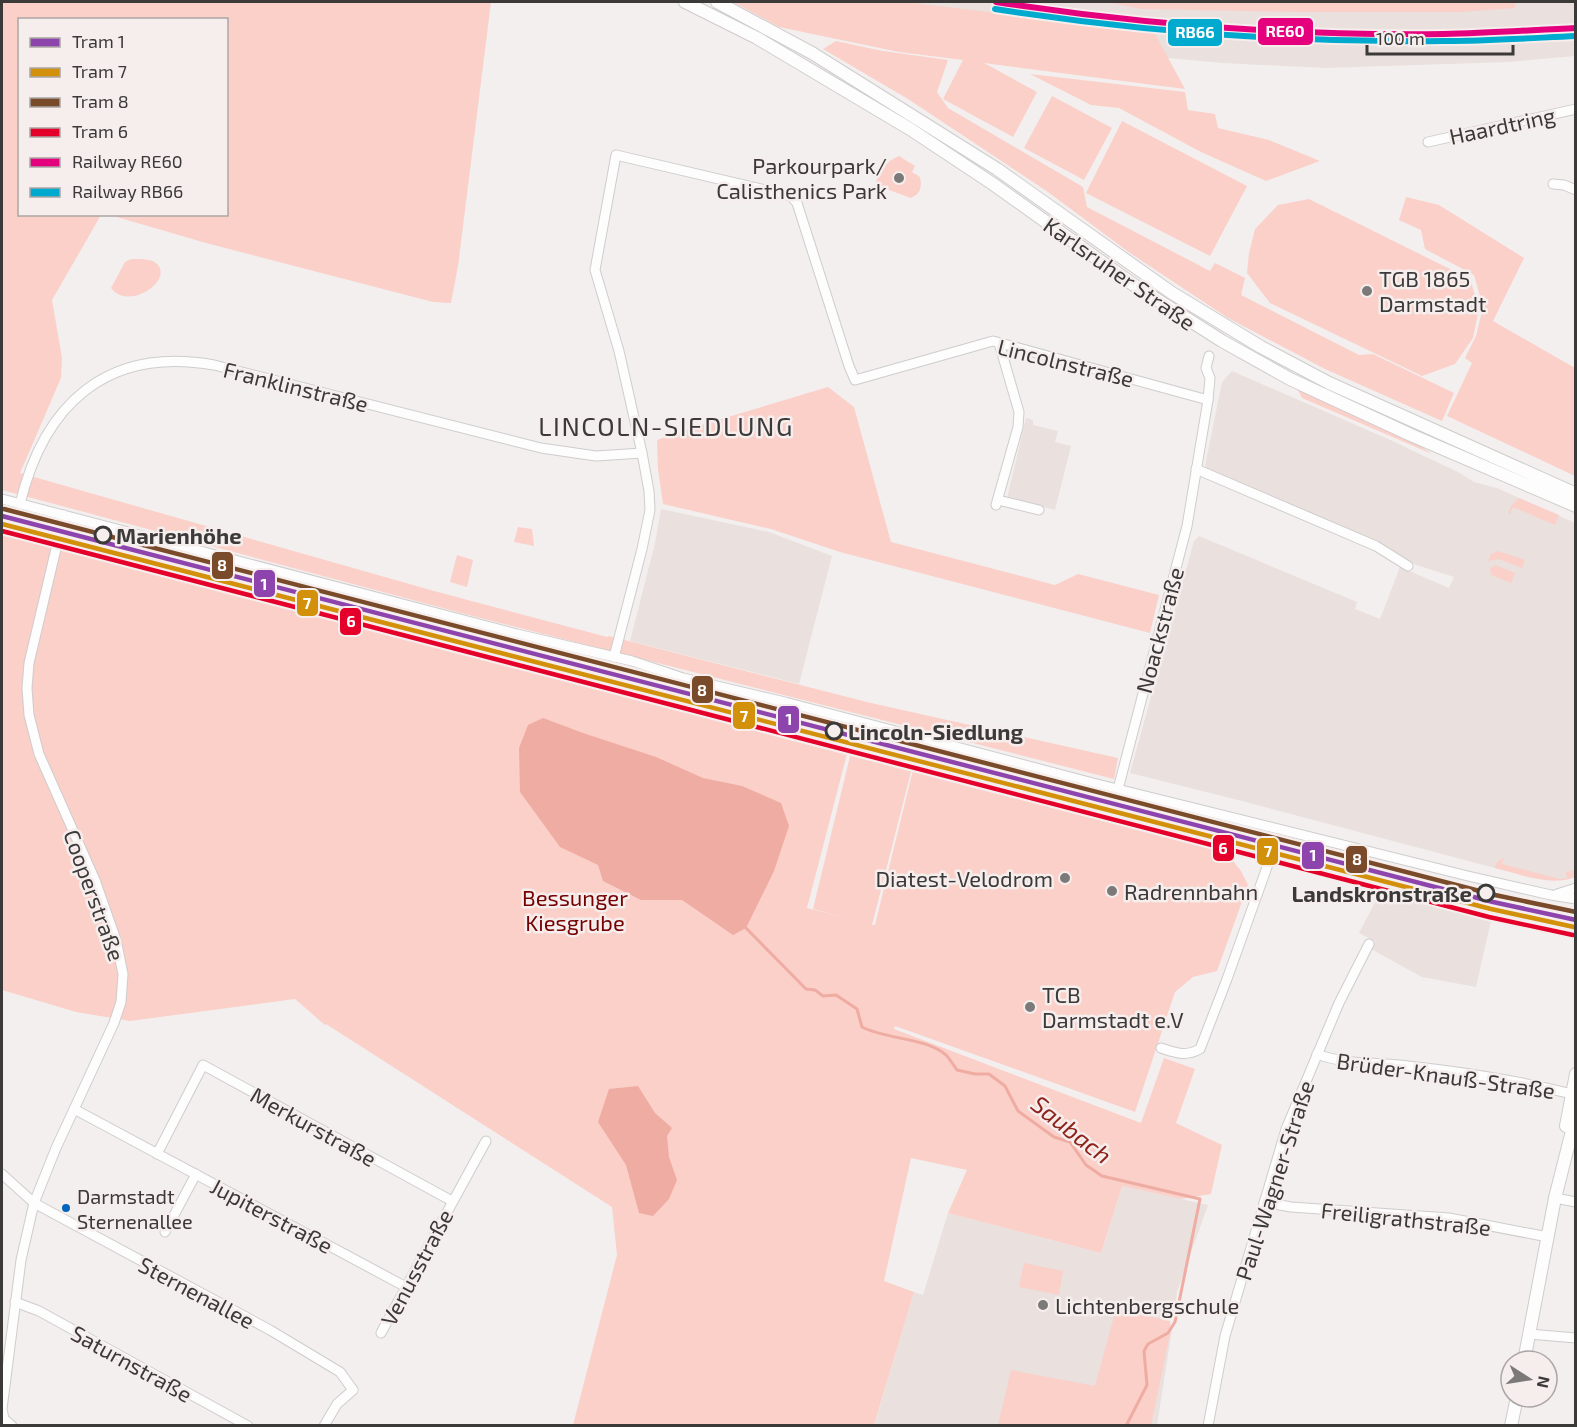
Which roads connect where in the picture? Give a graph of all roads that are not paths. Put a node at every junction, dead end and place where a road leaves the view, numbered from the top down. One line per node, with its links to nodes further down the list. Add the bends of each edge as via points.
1 (686, 2): 15 (main road, Karlsruher Straße, via 757,38 910,129 1222,341 1320,393)
2 (717, 2): 12 (main road, Karlsruher Straße, via 812,53 968,150 1172,293 1261,347 1329,383)
3 (1575, 109): 4 (street, Haardtring)
4 (1428, 142)
5 (1553, 184): 6 (street)
6 (1575, 190)
7 (999, 343): 9 (street, Lincolnstraße); 10 (street, Lincolnstraße, via 993,341 855,380 797,203 791,195 616,155 595,270 619,351); 16 (street, via 1019,412 997,503)
8 (1209, 356): 9 (street, Noackstraße)
9 (1208, 400): 11 (street, Noackstraße)
10 (642, 453): 14 (street, Franklinstraße, via 596,456 541,448 214,365 165,361 118,373 76,397 39,448); 19 (street, via 650,510)
11 (1196, 469): 18 (street, via 1376,546); 20 (street, Noackstraße, via 1187,526)
12 (1575, 494)
13 (2, 499): 14 (street)
14 (20, 504): 17 (street)
15 (1575, 506)
16 (1039, 510)
17 (64, 515): 19 (street, via 505,632); 31 (street, Cooperstraße, via 29,663 28,716 39,754 95,880 123,974 121,1002 114,1023)
18 (1408, 566)
19 (614, 657): 20 (street)
20 (1118, 789): 22 (street)
21 (1575, 888): 22 (street)
22 (1551, 895): 23 (street); 24 (street)
23 (1575, 898)
24 (1575, 906)
25 (1575, 932): 27 (street, via 1272,853 1200,1049 1182,1055)
26 (1369, 944): 28 (street, Paul-Wagner-Straße)
27 (1161, 1048)
28 (1317, 1054): 30 (street, Brüder-Knauß-Straße, via 1468,1074); 39 (street, Paul-Wagner-Straße, via 1286,1129)
29 (1575, 1074): 30 (main road)
30 (1574, 1094): 37 (main road)
31 (74, 1109): 34 (street, Jupiterstraße); 41 (street, Cooperstraße)
32 (1575, 1115): 37 (main road)
33 (486, 1141): 38 (street)
34 (157, 1154): 36 (street, Jupiterstraße); 38 (street, Merkurstraße, via 203,1065)
35 (2, 1174): 41 (street, Sternenallee)
36 (196, 1174): 42 (street); 44 (street, Jupiterstraße)
37 (1555, 1198): 40 (street); 43 (main road)
38 (452, 1201): 44 (street, Venusstraße)
39 (1264, 1202): 43 (street, Freiligrathstraße, via 1449,1218); 55 (street, Paul-Wagner-Straße, via 1225,1336)
40 (1575, 1202)
41 (34, 1203): 45 (street, Cooperstraße); 54 (street, Sternenallee, via 340,1372 353,1390 337,1404)
42 (165, 1232)
43 (1548, 1238): 47 (main road)
44 (406, 1287): 46 (street, Venusstraße)
45 (15, 1302): 50 (street, Cooperstraße); 53 (street, Saturnstraße, via 39,1311)
46 (381, 1333)
47 (1529, 1334): 48 (street); 49 (main road)
48 (1575, 1338)
49 (1526, 1349)
50 (2, 1409): 52 (street, via 4,1419)
51 (1514, 1409): 56 (main road)
52 (12, 1425)
53 (248, 1425)
54 (324, 1425)
55 (1208, 1425)
56 (1511, 1425)

